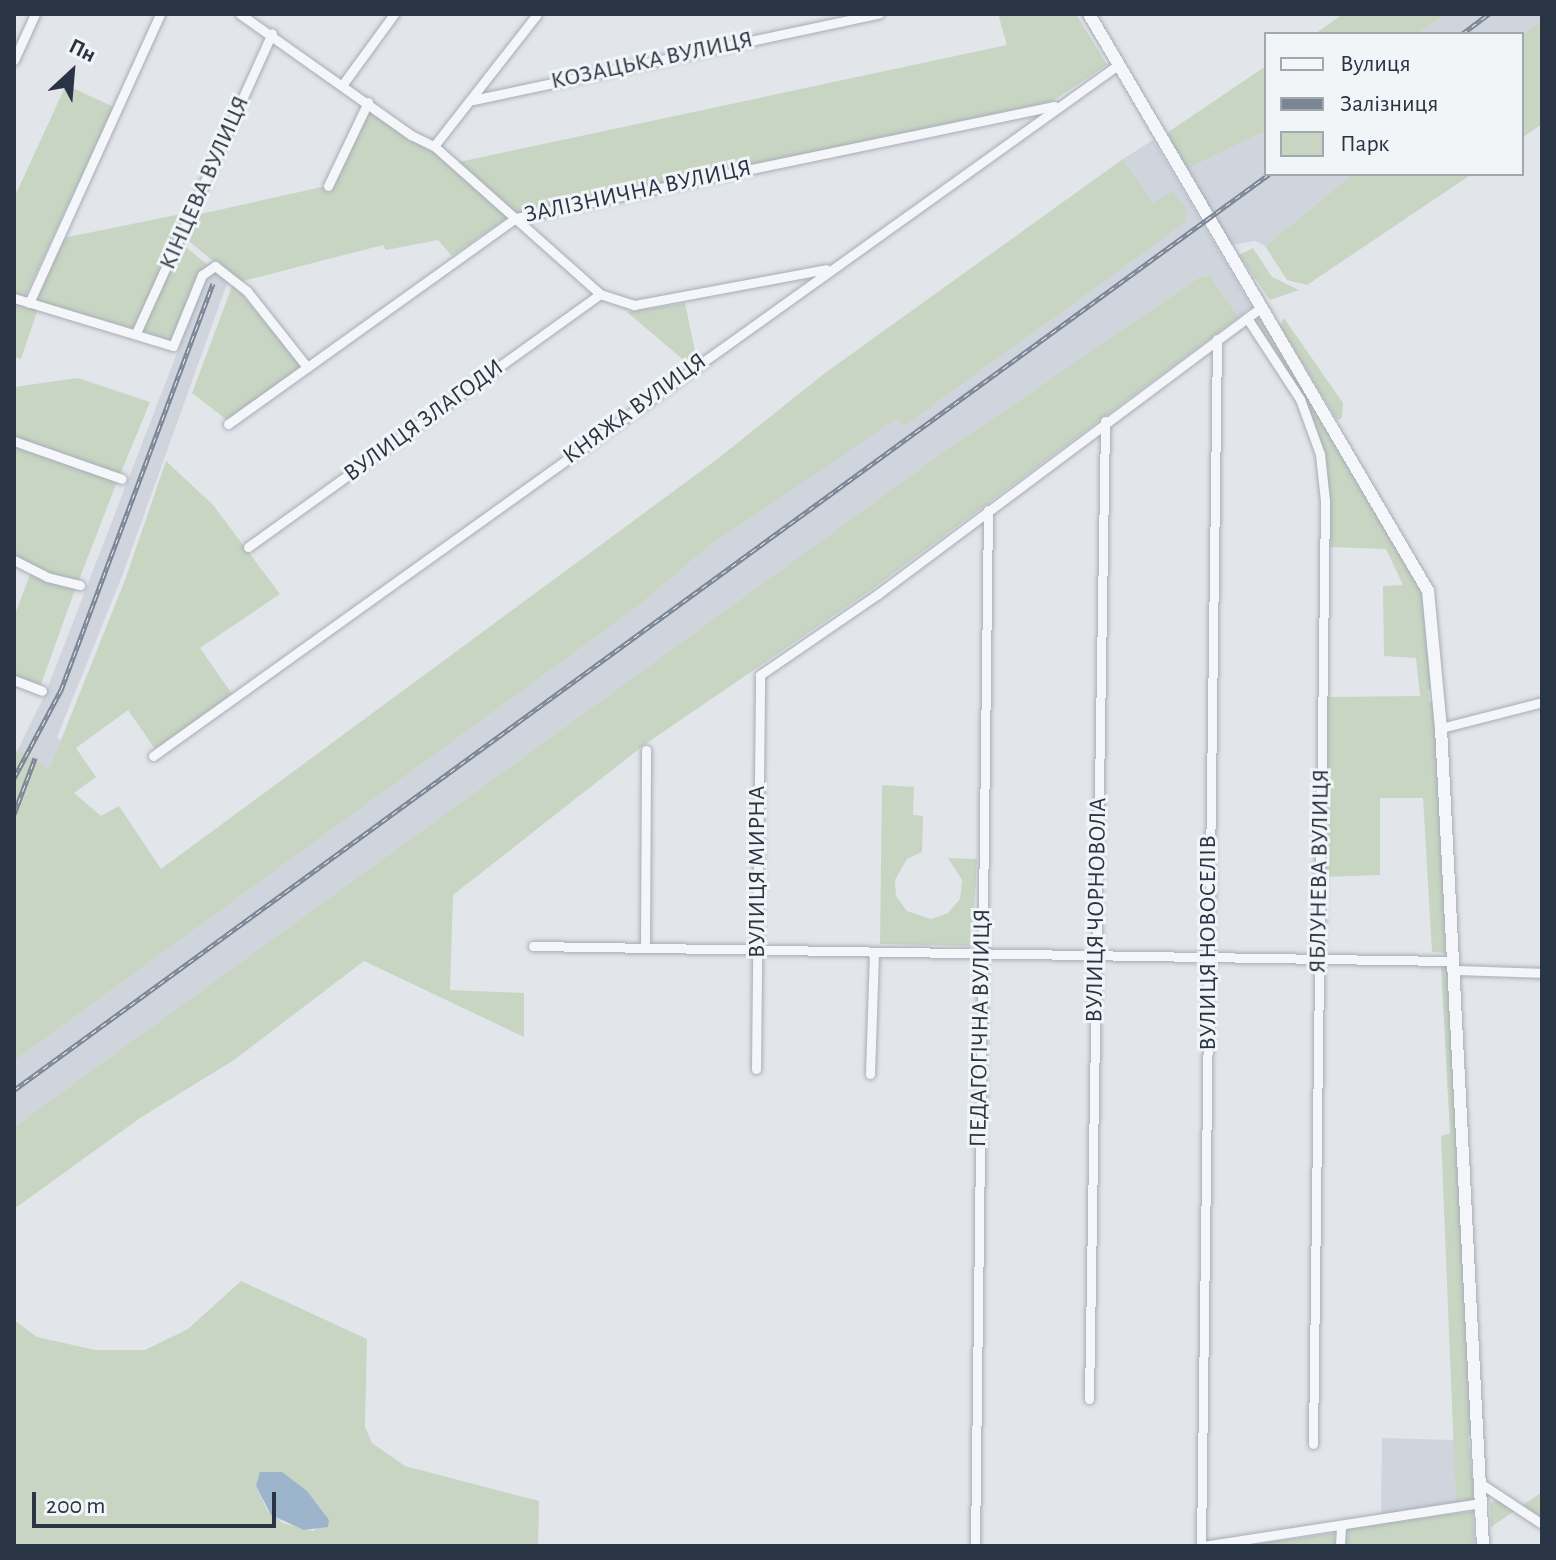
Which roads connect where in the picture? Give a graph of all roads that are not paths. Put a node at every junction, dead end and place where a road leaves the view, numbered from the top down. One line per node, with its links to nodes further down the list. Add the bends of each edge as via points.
1 (35, 14): 9 (street)
2 (160, 14): 21 (street)
3 (394, 14): 11 (street)
4 (537, 14): 12 (street)
5 (879, 14): 12 (street, КОЗАЦЬКА ВУЛИЦЯ)
6 (1089, 14): 10 (street)
7 (248, 16): 8 (street)
8 (272, 33): 11 (street); 24 (street, КІНЦЕВА ВУЛИЦЯ)
9 (14, 60)
10 (1118, 65): 14 (street, КНЯЖА ВУЛИЦЯ); 22 (street)
11 (343, 84): 13 (street)
12 (473, 100): 15 (street)
13 (368, 102): 15 (street); 16 (street)
14 (1060, 105): 17 (street, ЗАЛІЗНИЧНА ВУЛИЦЯ); 18 (street, КНЯЖА ВУЛИЦЯ)
15 (434, 146): 17 (street)
16 (328, 186)
17 (516, 218): 19 (street); 26 (street, ЗАЛІЗНИЧНА ВУЛИЦЯ)
18 (832, 268): 19 (street, via 634,305); 40 (street, КНЯЖА ВУЛИЦЯ)
19 (600, 294): 32 (street, ВУЛИЦЯ ЗЛАГОДИ)
20 (14, 298): 21 (street)
21 (29, 303): 24 (street)
22 (1262, 307): 23 (street); 38 (street, via 1428,591)
23 (1247, 318): 25 (street); 48 (street, ЯБЛУНЕВА ВУЛИЦЯ, via 1300,399 1323,478)
24 (136, 333): 26 (street, via 173,346 202,275 215,266 247,291)
25 (1217, 339): 27 (street); 47 (street, ВУЛИЦЯ НОВОСЕЛІВ)
26 (307, 367): 28 (street, ЗАЛІЗНИЧНА ВУЛИЦЯ)
27 (1105, 421): 31 (street); 46 (street, ВУЛИЦЯ ЧОРНОВОЛА)
28 (228, 424)
29 (14, 441): 30 (street)
30 (122, 479)
31 (988, 510): 43 (street, ВУЛИЦЯ МИРНА, via 760,675); 45 (street, ПЕДАГОГІЧНА ВУЛИЦЯ)
32 (248, 547)
33 (14, 560): 34 (street, via 47,577)
34 (80, 585)
35 (14, 680): 36 (street)
36 (42, 691)
37 (1542, 702): 38 (street)
38 (1441, 728): 49 (street)
39 (646, 750): 42 (street)
40 (153, 756)
41 (533, 946): 42 (street)
42 (645, 947): 43 (street)
43 (758, 950): 44 (street); 51 (street, ВУЛИЦЯ МИРНА)
44 (874, 953): 45 (street); 52 (street)
45 (982, 955): 46 (street); 59 (street, ПЕДАГОГІЧНА ВУЛИЦЯ)
46 (1097, 956): 47 (street); 53 (street, ВУЛИЦЯ ЧОРНОВОЛА)
47 (1208, 957): 48 (street); 60 (street, ВУЛИЦЯ НОВОСЕЛІВ)
48 (1318, 959): 49 (street); 54 (street, ЯБЛУНЕВА ВУЛИЦЯ)
49 (1453, 966): 50 (street); 55 (street)
50 (1542, 973)
51 (756, 1069)
52 (870, 1074)
53 (1089, 1399)
54 (1313, 1444)
55 (1480, 1483): 56 (street); 57 (street)
56 (1481, 1503): 58 (street); 62 (street)
57 (1542, 1524)
58 (1341, 1526): 60 (street); 61 (street)
59 (975, 1546)
60 (1202, 1546)
61 (1340, 1546)
62 (1483, 1546)

